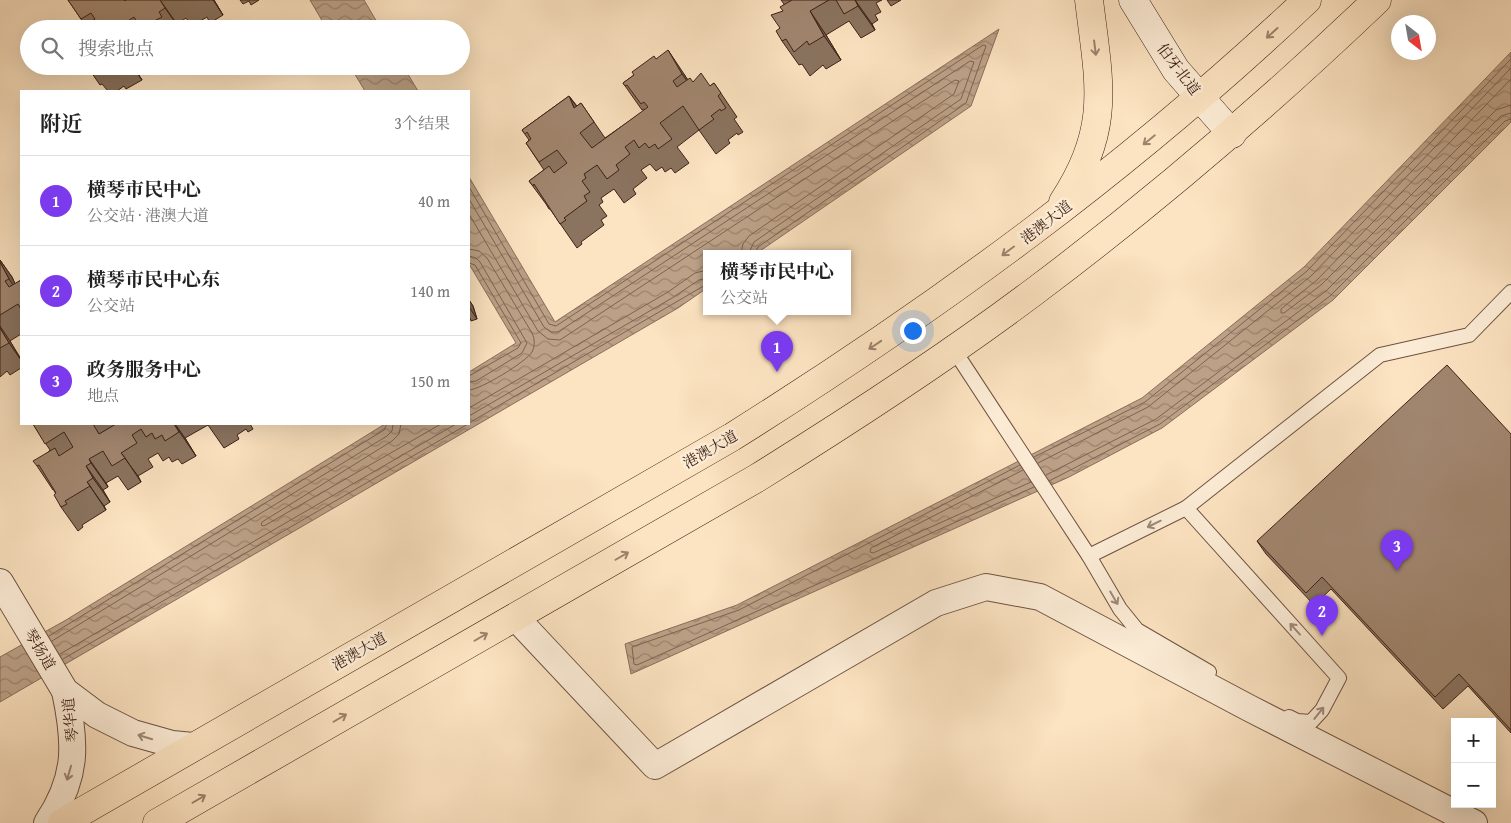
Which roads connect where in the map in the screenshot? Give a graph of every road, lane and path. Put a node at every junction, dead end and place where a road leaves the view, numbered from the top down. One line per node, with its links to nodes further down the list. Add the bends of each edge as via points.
1 (1089, 0): 7 (main road, one-way to 7, via 1099,110 1093,144 1080,176 1061,205)
2 (1133, 0): 5 (main road, 伯牙北道, via 1176,70)
3 (1307, 0): 5 (main road, 港澳大道, one-way to 5)
4 (1377, 0): 6 (main road)
5 (1200, 97): 6 (main road, 伯牙北道); 7 (main road, 港澳大道, one-way to 7)
6 (1232, 134): 9 (main road, via 1116,230)
7 (1036, 230): 15 (main road, 港澳大道, one-way to 15, via 908,323 732,437)
8 (1511, 292): 10 (lane, via 1469,335 1380,355)
9 (954, 350): 11 (lane); 13 (main road, one-way to 9, via 757,478)
10 (1186, 508): 11 (lane, one-way to 11); 11 (lane, one-way to 10, via 1120,609 1137,630 1296,721 1311,722 1322,710 1339,678)
11 (1089, 556)
12 (0, 582): 14 (street, 琴扬道)
13 (515, 617): 18 (main road, one-way to 13); 19 (street, via 655,766 936,604 986,587 1040,597)
14 (65, 690): 15 (street, 琴华道, one-way to 14, via 133,734 97,715); 16 (street, 琴华道, one-way to 16, via 74,728 72,767 59,804)
15 (193, 746): 17 (main road, 港澳大道)
16 (47, 823)
17 (62, 823)
18 (157, 823)
19 (1474, 823)

